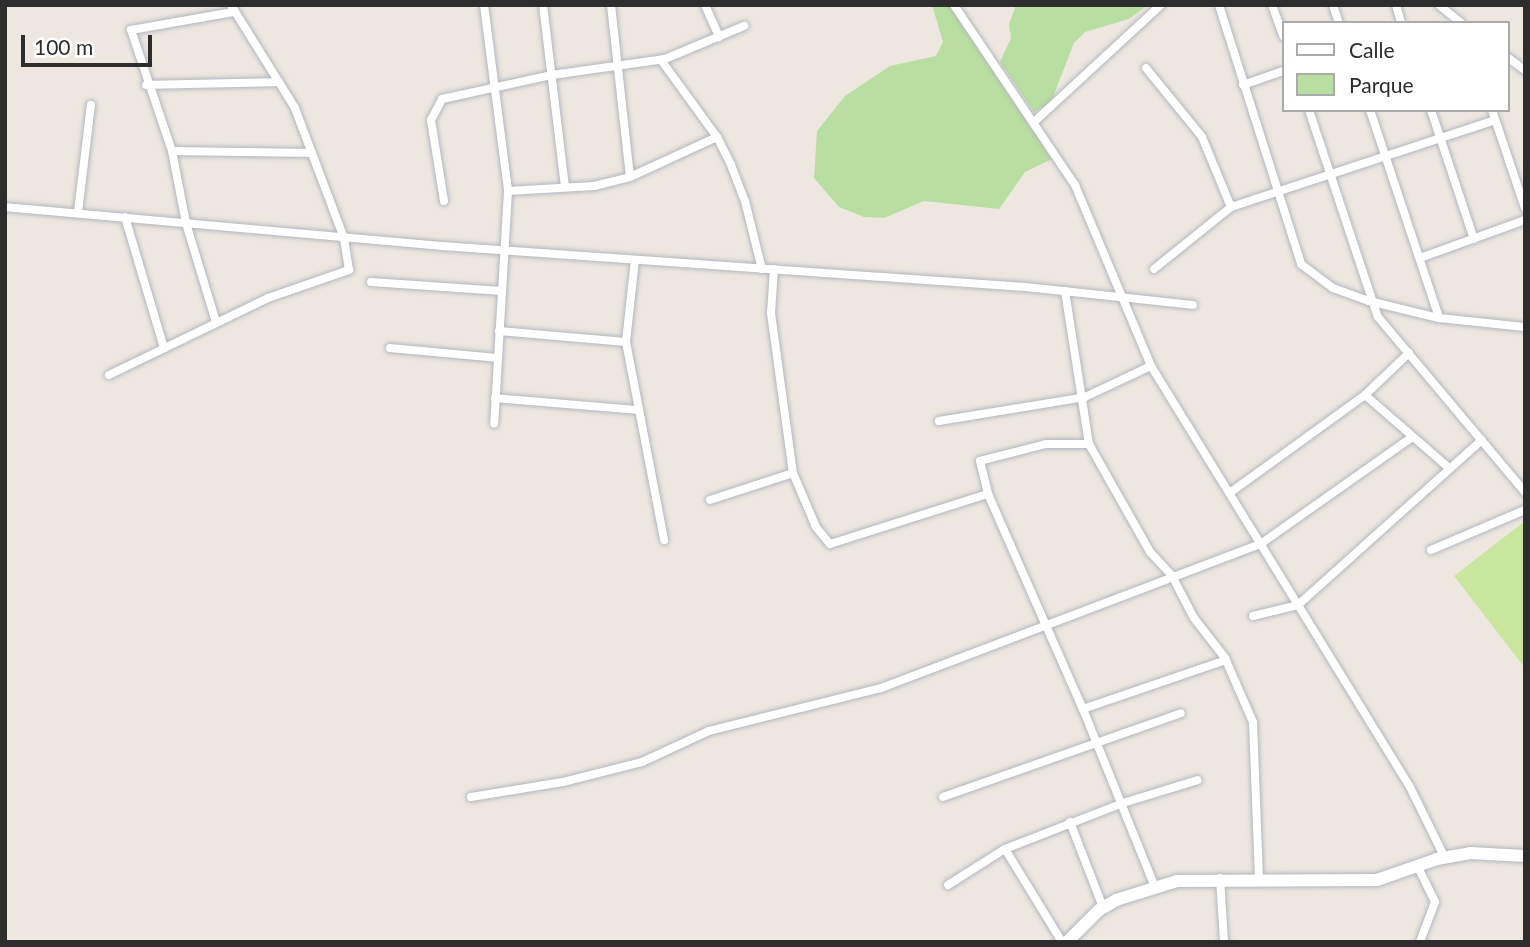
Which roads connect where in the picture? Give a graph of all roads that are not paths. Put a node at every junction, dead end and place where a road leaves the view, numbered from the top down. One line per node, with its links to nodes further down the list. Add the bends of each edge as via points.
1 (484, 5): 24 (street)
2 (543, 5): 21 (street)
3 (705, 5): 14 (street)
4 (955, 5): 32 (street)
5 (1161, 5): 32 (street)
6 (1219, 5): 25 (street)
7 (1272, 5): 13 (street)
8 (1439, 5): 11 (street)
9 (613, 6): 17 (street)
10 (232, 8): 22 (street); 23 (street, via 131,30)
11 (1459, 21)
12 (744, 26): 14 (street)
13 (1282, 33)
14 (719, 37): 16 (street)
15 (1509, 58): 19 (street)
16 (661, 60): 17 (street); 33 (street)
17 (618, 64): 21 (street); 39 (street)
18 (1146, 68): 45 (street, via 1202,137)
19 (1525, 70)
20 (1282, 71): 25 (street)
21 (552, 75): 24 (street); 40 (street)
22 (279, 82): 23 (street); 36 (street, via 295,108)
23 (146, 85): 35 (street)
24 (496, 85): 41 (street); 43 (street, via 442,99 431,120)
25 (1243, 85): 42 (street)
26 (91, 105): 47 (street)
27 (1310, 112): 38 (street)
28 (1371, 112): 37 (street)
29 (1432, 112): 34 (street)
30 (1493, 112): 31 (street)
31 (1495, 120): 34 (street); 46 (street)
32 (1034, 122): 62 (street, via 1075,185)
33 (717, 137): 39 (street); 56 (street, via 745,201)
34 (1440, 138): 37 (street); 52 (street)
35 (172, 150): 36 (street); 50 (street)
36 (312, 153): 51 (street)
37 (1387, 156): 38 (street); 54 (street)
38 (1332, 173): 42 (street); 63 (street)
39 (630, 177): 40 (street)
40 (565, 187): 41 (street)
41 (508, 191): 53 (street)
42 (1279, 191): 45 (street); 63 (street, via 1301,264 1333,288)
43 (444, 201)
44 (5, 207): 47 (street)
45 (1231, 207): 57 (street)
46 (1525, 208)
47 (78, 212): 48 (street)
48 (125, 217): 50 (street); 70 (street)
49 (1525, 219): 52 (street)
50 (186, 223): 51 (street); 66 (street)
51 (344, 238): 53 (street); 66 (street, via 349,270)
52 (1474, 239): 54 (street)
53 (505, 250): 55 (street); 61 (street)
54 (1420, 258): 65 (street)
55 (635, 260): 56 (street); 69 (street)
56 (762, 269): 58 (street)
57 (1154, 269)
58 (774, 270): 60 (street); 86 (street, via 771,313)
59 (371, 282): 61 (street)
60 (1066, 291): 62 (street); 77 (street)
61 (502, 292): 68 (street)
62 (1121, 301): 64 (street); 74 (street)
63 (1374, 302): 65 (street); 72 (street, via 1378,317)
64 (1193, 305)
65 (1439, 318): 67 (street)
66 (216, 322): 70 (street)
67 (1525, 327)
68 (499, 331): 69 (street); 73 (street)
69 (626, 342): 79 (street)
70 (164, 348): 75 (street)
71 (390, 348): 73 (street)
72 (1409, 353): 76 (street); 83 (street)
73 (497, 358): 78 (street)
74 (1151, 366): 77 (street); 87 (street)
75 (109, 376)
76 (1366, 395): 82 (street); 87 (street)
77 (1085, 397): 80 (street); 84 (street)
78 (495, 398): 79 (street); 81 (street)
79 (638, 410): 92 (street)
80 (939, 421)
81 (494, 424)
82 (1412, 437): 85 (street); 93 (street)
83 (1482, 440): 85 (street); 88 (street)
84 (1089, 444): 89 (street, via 1046,444 980,461); 95 (street, via 1150,552)
85 (1450, 468): 96 (street)
86 (793, 473): 89 (street, via 816,527 830,544); 90 (street)
87 (1231, 492): 93 (street)
88 (1525, 492)
89 (988, 494): 98 (street)
90 (710, 500)
91 (1525, 510): 94 (street)
92 (664, 540)
93 (1262, 543): 95 (street); 96 (street)
94 (1431, 550)
95 (1172, 576): 98 (street); 99 (street, via 1194,618)
96 (1298, 605): 97 (street); 110 (street, via 1410,787)
97 (1253, 617)
98 (1045, 625): 100 (street); 104 (street, via 881,688 709,731 642,762 563,782)
99 (1226, 660): 100 (street); 113 (street, via 1253,722)
100 (1083, 709): 102 (street)
101 (1181, 713): 102 (street)
102 (1097, 741): 105 (street); 106 (street)
103 (1198, 780): 106 (street)
104 (471, 797)
105 (943, 797)
106 (1123, 803): 107 (street); 115 (street)
107 (1070, 822): 108 (street); 116 (street)
108 (1005, 849): 114 (street); 117 (street)
109 (1525, 856): 110 (street, via 1470,853)
110 (1445, 858): 111 (street)
111 (1418, 867): 113 (street, via 1377,880); 119 (street, via 1435,902)
112 (1220, 878): 113 (street); 115 (street); 118 (street)
113 (1259, 879)
114 (948, 885)
115 (1155, 887): 116 (street)
116 (1103, 907): 117 (street)
117 (1064, 942)
118 (1224, 942)
119 (1420, 942)

